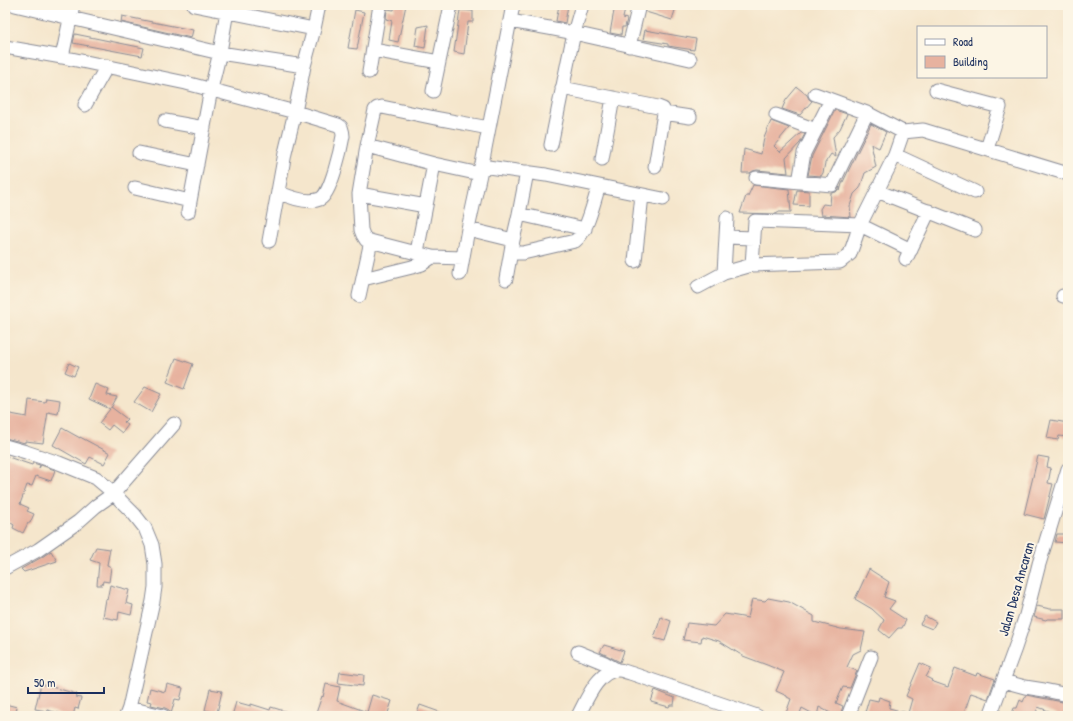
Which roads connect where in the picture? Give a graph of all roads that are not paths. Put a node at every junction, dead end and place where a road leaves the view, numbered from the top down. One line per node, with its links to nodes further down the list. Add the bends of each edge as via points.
1 (15, 5): 10 (street)
2 (194, 5): 9 (street)
3 (319, 5): 12 (street)
4 (380, 5): 16 (street)
5 (451, 5): 20 (street)
6 (513, 5): 11 (street)
7 (582, 5): 13 (street)
8 (639, 5): 14 (street)
9 (227, 8): 12 (street); 17 (street)
10 (72, 11): 17 (street); 18 (street)
11 (510, 21): 13 (street); 39 (street)
12 (314, 29): 22 (street)
13 (574, 33): 14 (street); 24 (street)
14 (629, 46): 19 (street)
15 (5, 47): 18 (street)
16 (372, 50): 20 (street); 23 (street)
17 (220, 52): 22 (street); 25 (street)
18 (62, 57): 21 (street)
19 (690, 59)
20 (439, 62): 27 (street)
21 (107, 66): 25 (street); 31 (street)
22 (304, 66): 32 (street)
23 (369, 72)
24 (562, 88): 29 (street); 42 (street)
25 (211, 89): 32 (street); 38 (street)
26 (936, 90): 44 (street, via 1000,107)
27 (433, 91)
28 (815, 94): 30 (street)
29 (613, 98): 33 (street, via 658,107 663,109); 47 (street)
30 (831, 100): 34 (street); 40 (street)
31 (85, 105)
32 (295, 112): 59 (street); 59 (street, via 338,124 343,135 333,176 323,197 311,201)
33 (664, 113): 36 (street); 50 (street)
34 (867, 113): 41 (street); 55 (street, via 832,185)
35 (776, 115): 40 (street)
36 (690, 117)
37 (165, 121): 38 (street)
38 (204, 128): 49 (street)
39 (489, 128): 43 (street, via 382,107 375,110); 51 (street)
40 (816, 130): 55 (street, via 804,153)
41 (903, 132): 44 (street, via 923,130); 46 (street)
42 (551, 145)
43 (367, 146): 48 (street); 61 (street)
44 (987, 150): 53 (street)
45 (139, 153): 49 (street)
46 (895, 155): 58 (street); 60 (street)
47 (602, 159)
48 (434, 164): 51 (street); 64 (street)
49 (197, 165): 57 (street, via 189,207)
50 (655, 167)
51 (481, 170): 52 (street); 69 (street)
52 (527, 172): 56 (street); 66 (street)
53 (1068, 174)
54 (756, 178): 55 (street)
55 (799, 182)
56 (598, 186): 62 (street); 70 (street)
57 (135, 188)
58 (877, 191): 65 (street); 68 (street)
59 (278, 192): 75 (street)
60 (975, 192)
61 (359, 194): 64 (street); 76 (street, via 361,230 364,238)
62 (642, 195): 63 (street); 81 (street)
63 (663, 199)
64 (426, 206): 77 (street)
65 (928, 211): 68 (street, via 908,255); 71 (street)
66 (519, 214): 70 (street); 74 (street)
67 (727, 218): 72 (street)
68 (860, 225): 73 (street, via 755,221); 82 (street, via 850,254 840,262)
69 (468, 229): 74 (street); 80 (street)
70 (585, 229): 78 (street, via 575,241)
71 (975, 230)
72 (726, 237): 73 (street); 83 (street)
73 (754, 238): 82 (street)
74 (513, 240): 78 (street)
75 (269, 241)
76 (371, 241): 77 (street); 86 (street)
77 (417, 252): 79 (street)
78 (511, 253): 85 (street)
79 (432, 257): 80 (street); 86 (street, via 422,264)
80 (463, 258): 84 (street)
81 (635, 261)
82 (752, 265): 83 (street)
83 (724, 273): 87 (street)
84 (460, 274)
85 (506, 278)
86 (363, 279): 88 (street)
87 (698, 287)
88 (359, 296)
89 (174, 424): 92 (street)
90 (5, 446): 92 (street, via 96,478)
91 (1067, 473): 97 (street, Jalan Desa Ancaran, via 1016,648)
92 (111, 492): 93 (street, via 78,522 38,550); 99 (street, via 145,528 152,545 155,564 153,601)
93 (5, 568)
94 (578, 652): 96 (street)
95 (871, 657): 103 (street)
96 (617, 670): 101 (street, via 607,673 599,680); 102 (street)
97 (1003, 681): 98 (street); 104 (street, Jalan Desa Ancaran)
98 (1068, 695)
99 (128, 712): 100 (street)
100 (163, 716)
101 (578, 716)
102 (758, 716)
103 (848, 716)
104 (990, 716)

